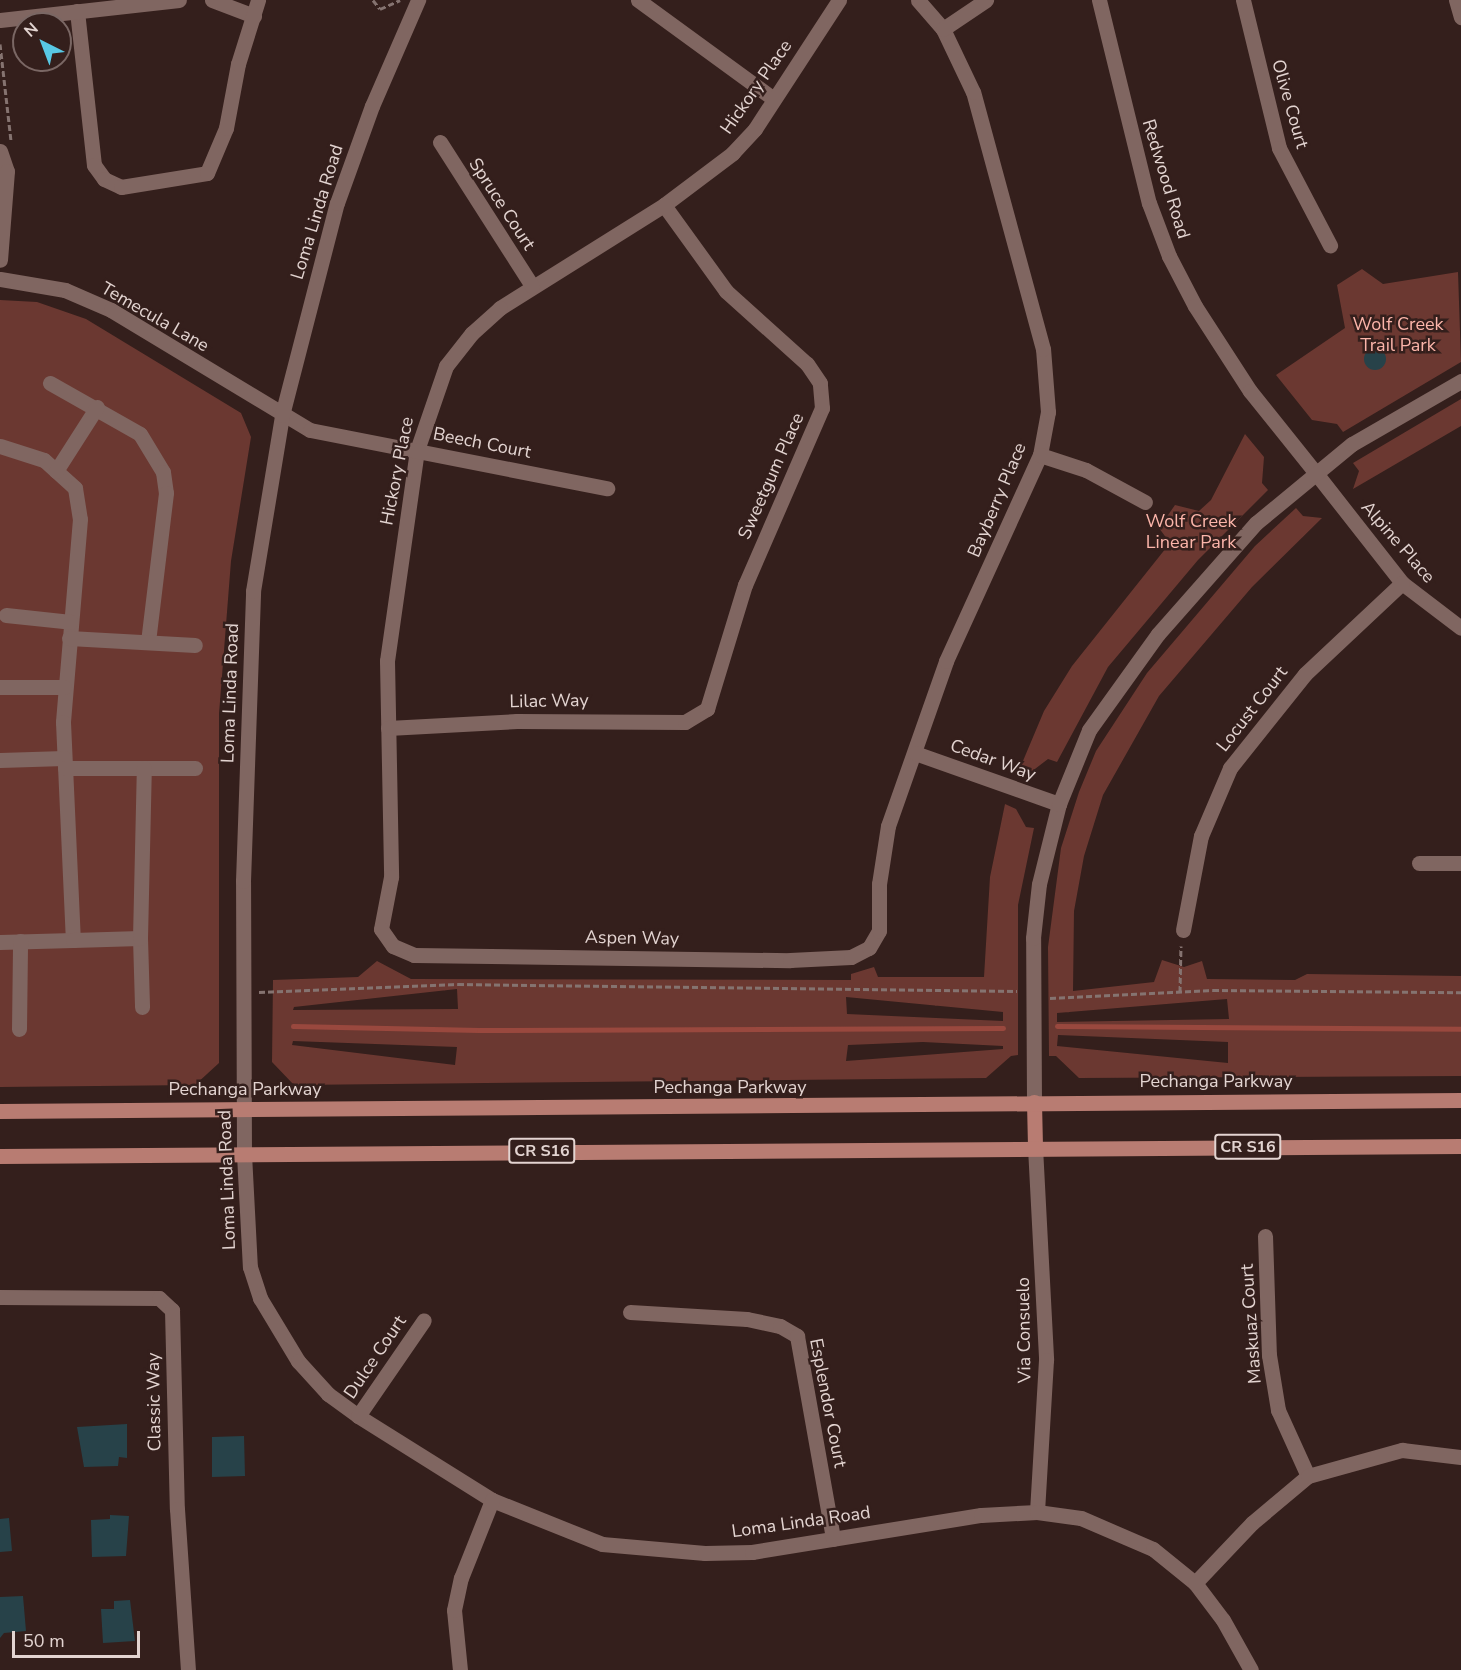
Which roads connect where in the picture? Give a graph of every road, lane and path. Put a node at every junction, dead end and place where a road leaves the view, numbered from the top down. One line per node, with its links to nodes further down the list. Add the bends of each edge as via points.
1 (176, 0): 14 (street)
2 (212, 0): 15 (street)
3 (258, 0): 15 (street)
4 (373, 0): 5 (path, via 380,9)
5 (401, 0)
6 (418, 0): 30 (street, Loma Linda Road, via 353,155)
7 (638, 0): 19 (street)
8 (839, 0): 19 (street, Hickory Place)
9 (918, 0): 18 (street, Bayberry Place)
10 (986, 0): 18 (street)
11 (1099, 0): 35 (street, Redwood Road, via 1149,203 1169,256 1195,306 1250,391)
12 (1243, 0): 23 (street, Olive Court, via 1279,148)
13 (1456, 0): 16 (street)
14 (77, 11): 15 (street, via 94,165 104,179 121,187 207,174 226,128); 17 (street)
15 (254, 16)
16 (1461, 17)
17 (0, 20)
18 (943, 29): 33 (street, Bayberry Place, via 974,92 1044,349 1048,412)
19 (774, 99): 22 (street, Hickory Place, via 733,153)
20 (440, 142): 26 (street, Spruce Court)
21 (0, 150): 24 (street, via 7,171)
22 (664, 205): 26 (street, Hickory Place); 47 (street, Sweetgum Place, via 726,291 807,364 820,382 822,408 745,585)
23 (1330, 245)
24 (0, 260)
25 (0, 279): 30 (street, Temecula Lane, via 65,290 111,310)
26 (532, 286): 32 (street, Hickory Place, via 472,333 446,366)
27 (1461, 381): 35 (street, via 1393,418)
28 (50, 384): 29 (street)
29 (96, 407): 34 (street); 43 (street, via 140,434 163,472 166,493)
30 (282, 415): 32 (street, Beech Court, via 309,430); 64 (street, Loma Linda Road, via 253,591 243,881)
31 (0, 446): 34 (street, via 44,460)
32 (417, 450): 36 (street, Beech Court); 48 (street, Hickory Place, via 387,661)
33 (1040, 455): 37 (street, via 1086,470); 49 (street, Bayberry Place, via 955,642)
34 (56, 471): 40 (street, via 75,488 81,519)
35 (1315, 472): 38 (street, Alpine Place); 54 (street, via 1256,523 1151,643 1089,730)
36 (607, 488)
37 (1145, 502)
38 (1402, 583): 41 (street, Alpine Place); 57 (street, Locust Court, via 1305,674 1230,768 1201,836)
39 (6, 615): 40 (street)
40 (71, 622): 42 (street)
41 (1461, 628)
42 (69, 638): 43 (street); 46 (street)
43 (148, 642): 44 (street)
44 (195, 645)
45 (0, 687): 46 (street)
46 (64, 687): 51 (street)
47 (707, 709): 48 (street, Lilac Way, via 685,722 517,720)
48 (388, 728): 62 (street, Hickory Place, via 391,877 381,929)
49 (915, 753): 54 (street, Cedar Way); 63 (street, Bayberry Place, via 888,826 879,884 879,931)
50 (0, 760): 51 (street)
51 (65, 763): 52 (street); 59 (street, via 72,843)
52 (144, 768): 53 (street); 58 (street)
53 (195, 768)
54 (1059, 804): 67 (street, via 1039,884)
55 (1419, 863): 56 (street)
56 (1461, 863)
57 (1183, 930): 65 (path)
58 (140, 938): 59 (street); 68 (street)
59 (73, 940): 60 (street)
60 (20, 941): 61 (street); 69 (street)
61 (0, 942)
62 (393, 946): 63 (street, Aspen Way, via 414,954 790,960 851,957)
63 (869, 948)
64 (246, 992): 67 (path, via 458,984 1008,988); 72 (street, Loma Linda Road)
65 (1180, 992): 66 (path); 67 (path, via 1060,1000)
66 (1461, 992)
67 (1034, 995): 71 (street)
68 (142, 1007)
69 (19, 1029)
70 (1461, 1100): 71 (main road, Pechanga Parkway)
71 (1034, 1102): 72 (main road, Pechanga Parkway); 75 (main road)
72 (244, 1107): 73 (main road, Pechanga Parkway); 76 (street, Loma Linda Road)
73 (0, 1111)
74 (1461, 1146): 75 (main road, CR S16)
75 (1035, 1147): 76 (main road, CR S16); 86 (street, Via Consuelo, via 1046,1360)
76 (244, 1154): 77 (main road, CR S16); 82 (street, Loma Linda Road, via 245,1230 260,1298 298,1361 328,1394)
77 (0, 1156)
78 (1265, 1236): 84 (street, Maskuaz Court, via 1269,1355 1276,1399)
79 (0, 1298): 89 (street, Classic Way, via 159,1298 172,1310 177,1509)
80 (630, 1312): 87 (street, Esplendor Court, via 747,1319 780,1326 797,1336)
81 (424, 1320): 82 (street, Dulce Court)
82 (358, 1416): 85 (street, Loma Linda Road)
83 (1461, 1457): 84 (street, via 1402,1450)
84 (1308, 1476): 88 (street, via 1252,1523)
85 (492, 1500): 87 (street, Loma Linda Road, via 602,1544 659,1551 752,1552); 90 (street, via 461,1578 454,1610)
86 (1037, 1512): 87 (street, Loma Linda Road, via 981,1515); 88 (street, Loma Linda Road, via 1081,1518 1118,1531 1153,1549)
87 (833, 1539)
88 (1195, 1583): 91 (street, Loma Linda Road, via 1223,1620)
89 (188, 1670)
90 (460, 1670)
91 (1251, 1670)

